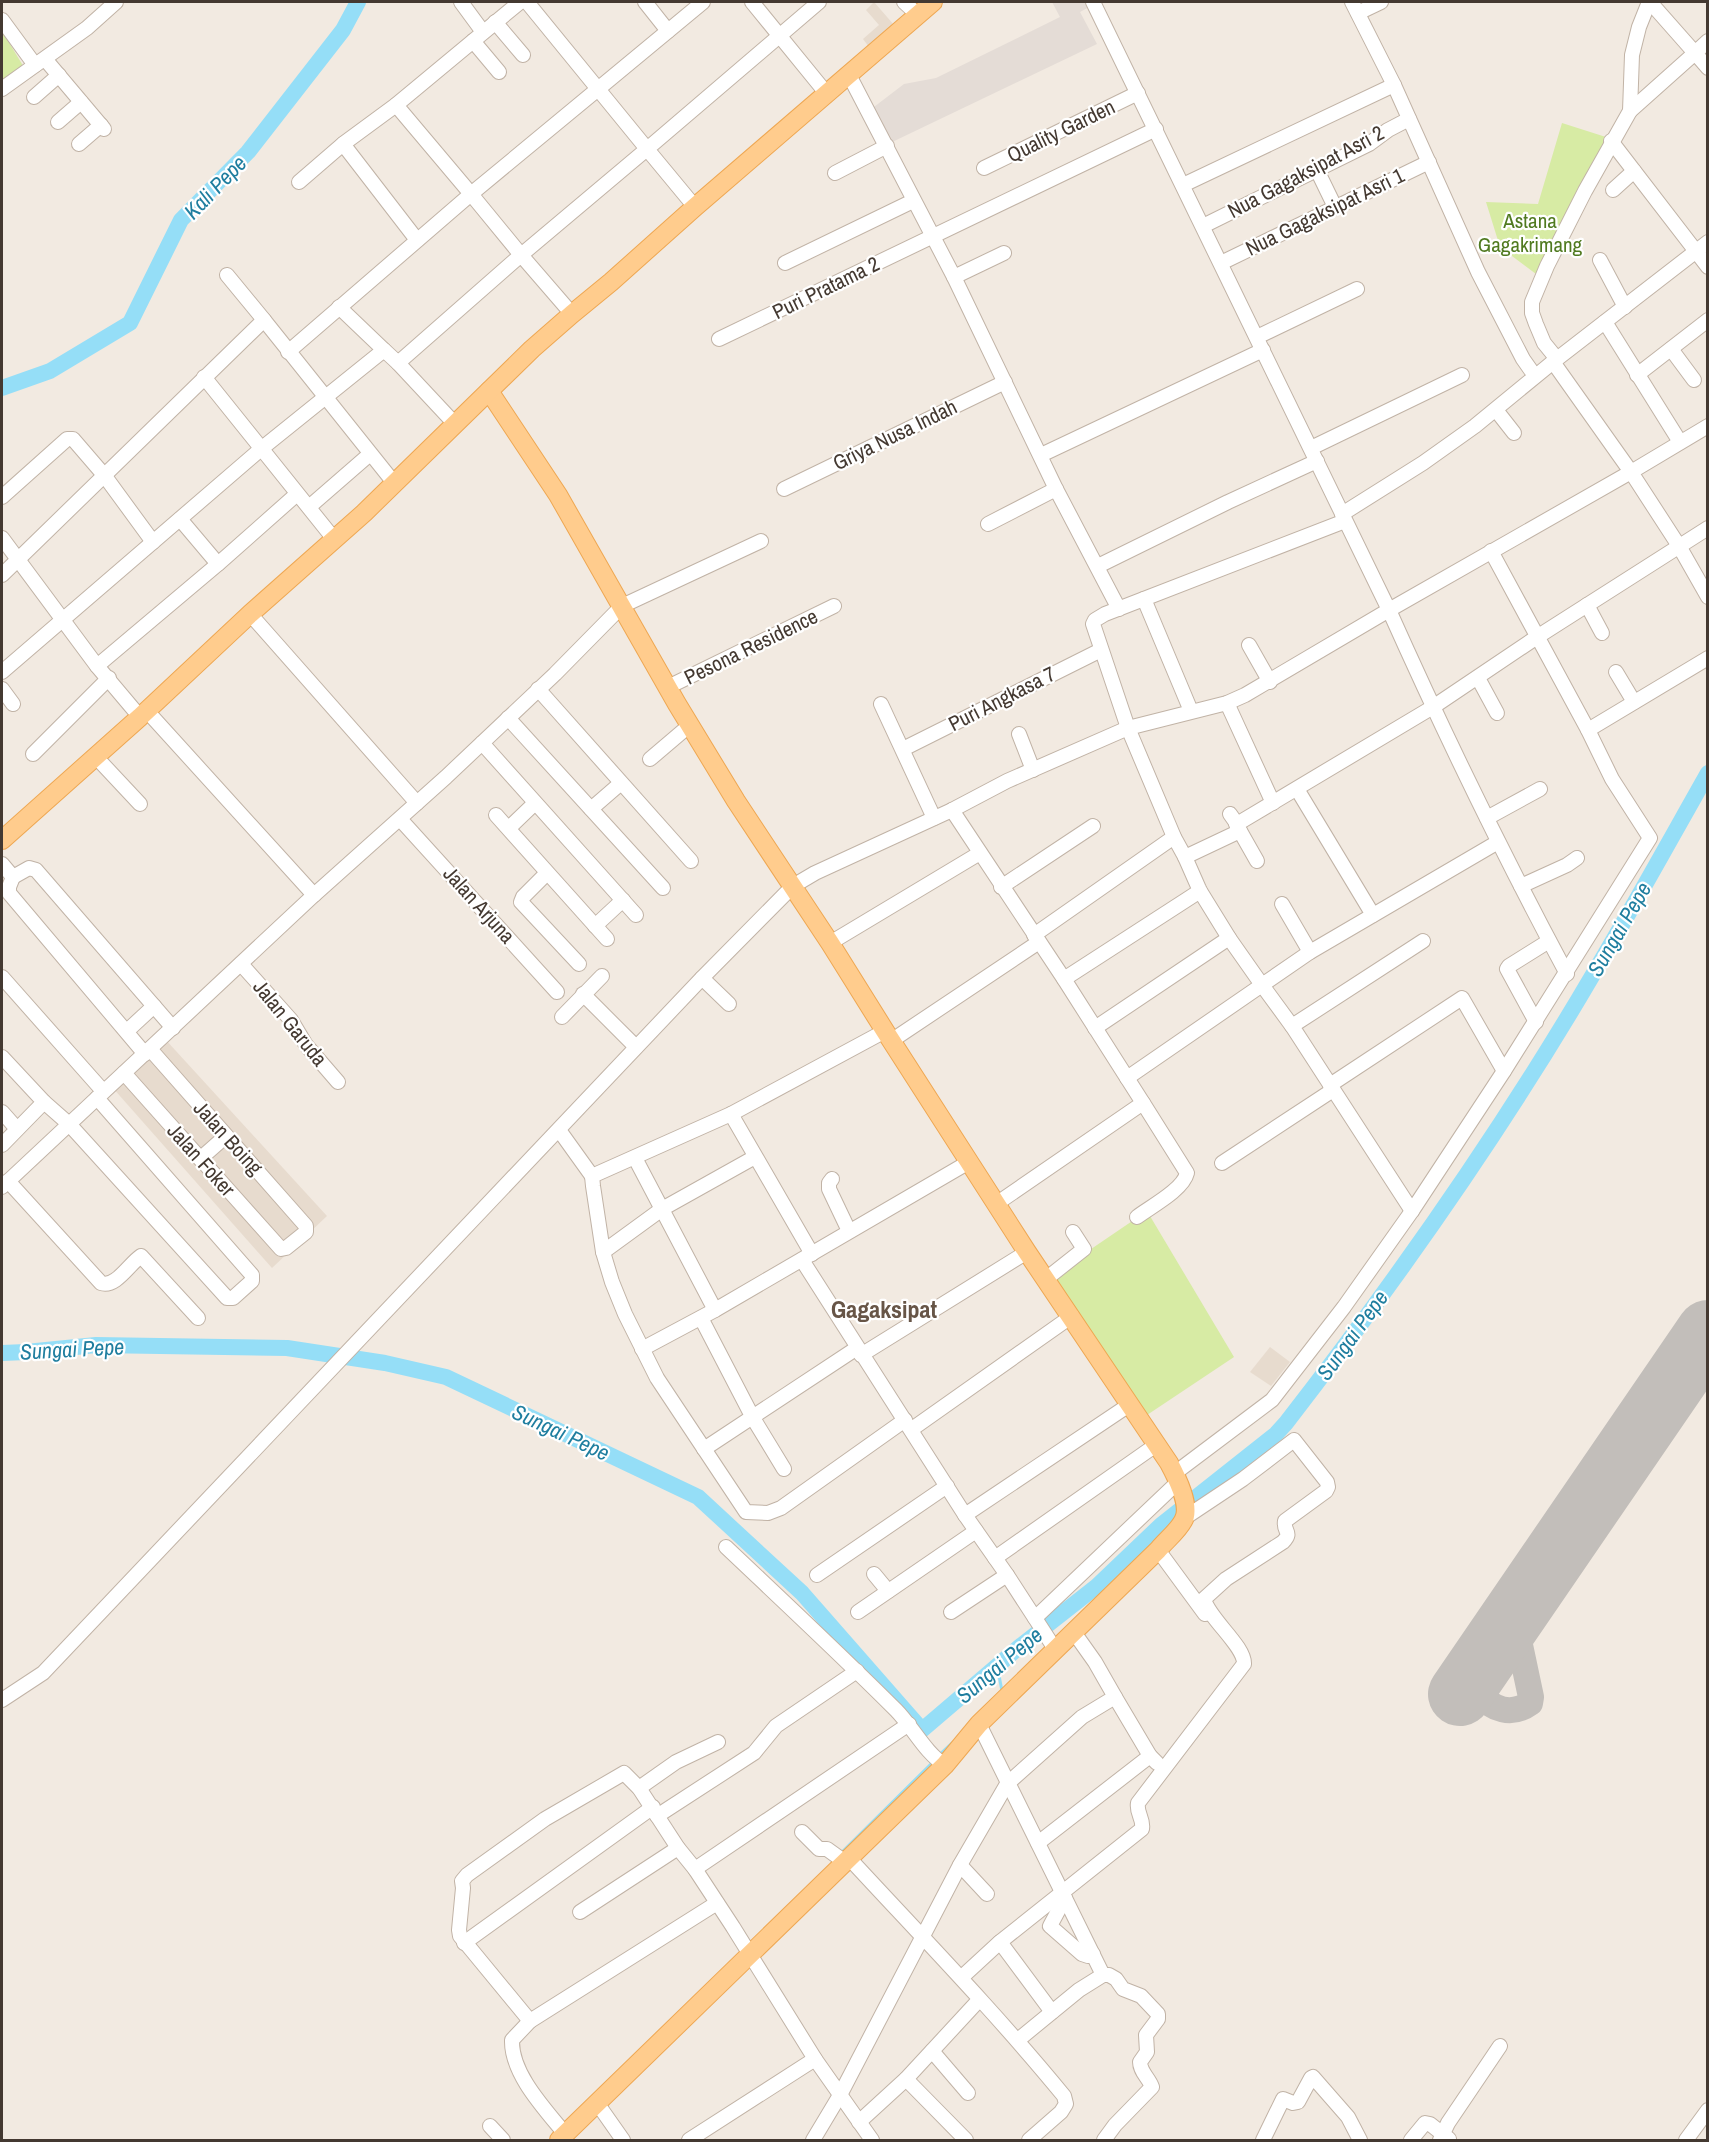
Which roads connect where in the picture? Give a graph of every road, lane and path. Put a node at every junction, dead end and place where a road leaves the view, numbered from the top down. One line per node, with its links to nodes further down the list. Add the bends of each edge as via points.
1 (116, 2): 24 (street)
2 (461, 2): 20 (street)
3 (520, 2): 17 (street)
4 (527, 2): 31 (street)
5 (645, 2): 18 (street)
6 (703, 2): 18 (street)
7 (752, 2): 19 (street)
8 (819, 2): 19 (street)
9 (904, 2): 15 (street)
10 (933, 2): 15 (main road)
11 (1093, 2): 32 (street)
12 (1382, 2): 14 (street)
13 (1649, 2): 22 (street); 37 (street, via 1632,55)
14 (1355, 7): 29 (street)
15 (918, 15): 28 (main road)
16 (2, 20): 24 (street)
17 (495, 22): 20 (street); 23 (street)
18 (668, 32): 31 (street)
19 (780, 35): 33 (street); 45 (street)
20 (478, 36): 26 (street); 36 (street)
21 (1707, 41): 22 (street)
22 (1695, 53): 25 (street); 37 (street)
23 (523, 55)
24 (40, 62): 27 (street); 30 (street)
25 (1707, 68)
26 (499, 72)
27 (59, 75): 34 (street); 35 (street)
28 (849, 75): 33 (main road); 44 (street)
29 (1394, 85): 38 (street); 52 (street)
30 (2, 88)
31 (598, 89): 45 (street); 54 (street)
32 (1138, 93): 40 (street); 47 (street, Quality Garden)
33 (827, 94): 56 (main road)
34 (34, 97)
35 (81, 102): 39 (street); 42 (street, via 103,127)
36 (396, 105): 43 (street); 54 (street)
37 (1630, 111): 41 (street)
38 (1409, 119): 46 (street); 48 (street, Nua Gagaksipat Asri 2)
39 (58, 122)
40 (1155, 129): 52 (street); 59 (street, Puri Pratama 2)
41 (1611, 141): 49 (street); 83 (street, via 1532,302 1536,324)
42 (79, 144)
43 (343, 144): 51 (street); 60 (street)
44 (886, 146): 50 (street); 55 (street)
45 (647, 149): 56 (street); 64 (street)
46 (1429, 162): 57 (street, Nua Gagaksipat Asri 1); 87 (street, via 1478,272)
47 (984, 168)
48 (1317, 170): 57 (street); 58 (street, Nua Gagaksipat Asri 2)
49 (1634, 171): 53 (street); 62 (street)
50 (835, 173)
51 (299, 182)
52 (1183, 185): 58 (street)
53 (1613, 190)
54 (471, 194): 60 (street); 64 (street)
55 (914, 201): 59 (street); 66 (street)
56 (695, 207): 74 (main road)
57 (1335, 207): 67 (street, Nua Gagaksipat Asri 1)
58 (1203, 226): 67 (street)
59 (933, 237): 70 (street); 78 (street, Puri Pratama 2)
60 (417, 240): 72 (street)
61 (1707, 242): 62 (street)
62 (1696, 251): 68 (street); 73 (street)
63 (1004, 253): 70 (street)
64 (520, 255): 74 (street); 84 (street)
65 (1600, 260): 73 (street)
66 (785, 263)
67 (1221, 263): 79 (street)
68 (1707, 267)
69 (227, 275): 75 (street)
70 (954, 277): 90 (street)
71 (1357, 288): 79 (street)
72 (339, 307): 81 (street); 82 (street)
73 (1625, 307): 77 (street)
74 (572, 314): 91 (main road)
75 (264, 320): 82 (street); 88 (street)
76 (1707, 320): 80 (street)
77 (1605, 322): 83 (street); 86 (street)
78 (719, 339)
79 (1260, 343): 98 (street); 101 (street)
80 (1671, 349): 86 (street); 89 (street)
81 (384, 350): 84 (street); 92 (street)
82 (288, 352): 92 (street)
83 (1555, 360): 87 (street); 103 (street)
84 (398, 363): 94 (street)
85 (1461, 375): 98 (street)
86 (1638, 375): 97 (street)
87 (1535, 376): 93 (street)
88 (204, 377): 99 (street); 104 (street)
89 (1694, 380)
90 (1005, 382): 101 (street); 106 (street, Griya Nusa Indah)
91 (489, 391): 94 (main road); 128 (main road, via 558,495)
92 (326, 398): 99 (street); 100 (street)
93 (1497, 410): 96 (street); 111 (street)
94 (455, 424): 105 (main road)
95 (1707, 426): 97 (street)
96 (1514, 433)
97 (1680, 442): 103 (street)
98 (1311, 448): 102 (street)
99 (261, 449): 108 (street); 112 (street)
100 (370, 454): 105 (street); 110 (street)
101 (1041, 455): 107 (street)
102 (1317, 461): 111 (street); 123 (street)
103 (1631, 472): 119 (street); 120 (street)
104 (104, 475): 109 (street, via 73,439 67,439); 118 (street); 121 (street)
105 (395, 484): 116 (main road)
106 (784, 489)
107 (1056, 489): 113 (street); 123 (street)
108 (297, 494): 110 (street); 122 (street)
109 (2, 497)
110 (309, 507): 116 (street)
111 (1344, 518): 126 (street); 131 (street)
112 (180, 519): 118 (street); 122 (street)
113 (988, 524)
114 (1707, 528): 119 (street)
115 (2, 538): 121 (street)
116 (334, 539): 132 (main road)
117 (761, 541): 128 (street)
118 (153, 542): 133 (street)
119 (1679, 546): 125 (street); 127 (street)
120 (1491, 551): 131 (street); 135 (street)
121 (18, 559): 124 (street); 133 (street)
122 (218, 564): 139 (street)
123 (1098, 566): 130 (street)
124 (2, 575)
125 (1707, 597)
126 (1144, 599): 130 (street); 153 (street)
127 (1587, 605): 134 (street); 135 (street)
128 (622, 606): 145 (main road); 147 (street)
129 (834, 606): 145 (street, Pesona Residence)
130 (1119, 609): 137 (street, via 1093,624)
131 (1389, 610): 144 (street); 152 (street)
132 (250, 614): 155 (main road); 170 (street)
133 (63, 619): 139 (street); 140 (street)
134 (1602, 633)
135 (1537, 637): 143 (street); 159 (street)
136 (1249, 645): 144 (street)
137 (1101, 650): 158 (street); 162 (street, Puri Angkasa 7)
138 (1707, 657): 148 (street)
139 (97, 666): 142 (street)
140 (2, 672)
141 (1616, 672): 148 (street)
142 (109, 678): 155 (street); 163 (street)
143 (1478, 678): 152 (street); 154 (street)
144 (1270, 682): 149 (street)
145 (668, 687): 157 (main road)
146 (2, 689): 150 (street)
147 (538, 689): 156 (street); 167 (street)
148 (1634, 702): 159 (street)
149 (1227, 703): 153 (street); 172 (street)
150 (13, 704)
151 (881, 704): 162 (street)
152 (1433, 707): 168 (street); 178 (street)
153 (1191, 711): 158 (street)
154 (1497, 713)
155 (143, 714): 164 (main road); 199 (street)
156 (507, 718): 161 (street); 174 (street)
157 (690, 725): 165 (street); 195 (main road)
158 (1128, 728): 166 (street); 183 (street)
159 (1588, 730): 214 (street, via 1612,779 1650,838)
160 (1019, 734): 166 (street)
161 (482, 743): 170 (street); 171 (street)
162 (903, 749): 177 (street)
163 (33, 754)
164 (96, 757): 173 (street); 184 (main road)
165 (650, 759)
166 (1033, 770): 175 (street)
167 (621, 783): 174 (street); 189 (street)
168 (1297, 789): 172 (street); 203 (street)
169 (1540, 789): 178 (street)
170 (417, 803): 179 (street)
171 (535, 803): 182 (street); 200 (street)
172 (1273, 803): 180 (street)
173 (140, 804)
174 (591, 809): 197 (street)
175 (952, 810): 177 (street); 186 (street)
176 (496, 815): 182 (street)
177 (934, 818): 195 (street)
178 (1487, 818): 185 (street)
179 (400, 819): 199 (street); 220 (street, Jalan Arjuna)
180 (1235, 823): 187 (street); 190 (street)
181 (1093, 826): 196 (street)
182 (509, 828): 192 (street)
183 (1174, 837): 187 (street); 205 (street)
184 (2, 840)
185 (1498, 842): 194 (street); 203 (street)
186 (980, 853): 196 (street); 210 (street)
187 (1185, 857): 198 (street)
188 (1578, 858): 194 (street)
189 (691, 861)
190 (1257, 861)
191 (2, 864): 193 (street)
192 (547, 873): 204 (street); 213 (street, via 521,900)
193 (13, 878): 223 (street, via 29,867 36,870); 229 (street, Jalan Boing, via 9,893)
194 (1521, 885): 209 (street)
195 (793, 886): 210 (main road); 217 (street)
196 (1001, 887): 205 (street)
197 (663, 888)
198 (1200, 891): 206 (street); 218 (street)
199 (314, 895): 212 (street)
200 (623, 900): 202 (street); 204 (street)
201 (1282, 904): 211 (street)
202 (636, 915)
203 (1373, 915): 211 (street)
204 (595, 926): 207 (street)
205 (1036, 938): 218 (street); 230 (street)
206 (1229, 938): 219 (street); 228 (street)
207 (607, 939)
208 (1423, 941): 226 (street)
209 (1550, 941): 214 (street); 225 (street, via 1507,969)
210 (831, 943): 230 (main road)
211 (1310, 952): 219 (street)
212 (241, 964): 227 (street); 237 (street, Jalan Garuda, via 291,1020 306,1045)
213 (579, 964)
214 (1567, 974): 225 (street)
215 (602, 976): 221 (street)
216 (2, 977): 239 (street)
217 (702, 978): 222 (street); 231 (street)
218 (1064, 979): 228 (street)
219 (1262, 985): 226 (street); 236 (street)
220 (557, 992)
221 (583, 994): 224 (street); 231 (street)
222 (729, 1004)
223 (154, 1006): 227 (street); 229 (street)
224 (562, 1017)
225 (1536, 1022): 234 (street)
226 (1292, 1026): 238 (street)
227 (174, 1028): 232 (street)
228 (1095, 1028): 236 (street)
229 (127, 1031): 232 (street, Jalan Boing)
230 (888, 1036): 243 (street); 252 (main road)
231 (636, 1047): 246 (street)
232 (147, 1052): 235 (street); 247 (street, Jalan Boing)
233 (2, 1057): 240 (street)
234 (1504, 1071): 238 (street, via 1462,998); 259 (street)
235 (124, 1073): 239 (street); 251 (street, Jalan Foker)
236 (1127, 1078): 241 (street)
237 (338, 1082)
238 (1332, 1087): 253 (street); 259 (street)
239 (100, 1094): 244 (street); 244 (street, via 252,1275 252,1281 233,1298 227,1298)
240 (44, 1102): 244 (street); 245 (street)
241 (1143, 1103): 257 (street); 260 (street, via 1187,1173 1173,1191)
242 (2, 1112): 245 (street)
243 (731, 1114): 249 (street); 250 (street)
244 (69, 1124): 256 (street)
245 (17, 1129): 248 (street)
246 (559, 1130): 254 (street); 300 (street, via 43,1673)
247 (226, 1136): 251 (street); 263 (street, Jalan Boing, via 306,1226 306,1232 284,1250)
248 (2, 1145)
249 (755, 1157): 258 (street); 266 (street)
250 (635, 1158): 254 (street); 258 (street)
251 (201, 1159): 263 (street, Jalan Foker)
252 (969, 1162): 257 (main road); 261 (street)
253 (1222, 1163)
254 (592, 1176): 264 (street)
255 (832, 1179): 261 (street, via 829,1189)
256 (5, 1184): 270 (street, via 101,1283 112,1282 141,1256)
257 (996, 1204): 265 (main road)
258 (662, 1209): 264 (street); 268 (street)
259 (1412, 1210): 280 (street, via 1280,1392)
260 (1137, 1217)
261 (849, 1231): 266 (street)
262 (1073, 1232): 267 (street, via 1084,1249)
263 (279, 1247)
264 (603, 1252): 272 (street)
265 (1027, 1252): 267 (main road); 273 (street)
266 (807, 1257): 268 (street); 273 (street)
267 (1046, 1279): 269 (main road)
268 (715, 1310): 271 (street)
269 (1072, 1316): 274 (main road); 276 (street)
270 (198, 1318)
271 (701, 1318): 272 (street); 275 (street)
272 (642, 1349): 278 (street)
273 (859, 1351): 275 (street); 276 (street)
274 (1129, 1405): 277 (main road); 283 (street)
275 (753, 1418): 278 (street); 279 (street)
276 (909, 1425): 278 (street, via 781,1509 768,1513 742,1509); 281 (street)
277 (1156, 1445): 280 (main road); 287 (street)
278 (704, 1449)
279 (784, 1469)
280 (1178, 1481): 282 (main road); 294 (street)
281 (947, 1486): 283 (street); 289 (street)
282 (1186, 1512): 286 (main road, via 1182,1523); 306 (street, via 1243,1479 1294,1440 1328,1487 1285,1521 1288,1538 1226,1579 1204,1599 1242,1654 1244,1664)
283 (965, 1515): 284 (street)
284 (976, 1531): 287 (street); 291 (street)
285 (726, 1547): 298 (street)
286 (1158, 1550): 295 (main road); 297 (street)
287 (995, 1558): 290 (street)
288 (874, 1574): 291 (street)
289 (817, 1575)
290 (1007, 1575): 293 (street); 294 (street)
291 (888, 1591): 292 (street)
292 (858, 1612)
293 (951, 1612)
294 (1036, 1621): 296 (street)
295 (1074, 1631): 296 (main road); 299 (street)
296 (1052, 1644): 302 (main road)
297 (1230, 1647)
298 (857, 1671): 301 (street); 309 (street, via 776,1726 754,1753)
299 (1115, 1697): 304 (street); 307 (street, via 1082,1717)
300 (2, 1700)
301 (909, 1724): 305 (street); 315 (street)
302 (979, 1725): 305 (main road); 307 (street)
303 (718, 1742): 308 (street, via 676,1762)
304 (1150, 1756): 306 (street); 311 (street)
305 (939, 1761): 313 (main road)
306 (1162, 1769): 317 (street, via 1138,1803 1136,1810 1142,1829)
307 (1007, 1784): 311 (street); 314 (street)
308 (639, 1788): 309 (street); 322 (street, via 624,1773 618,1775 545,1819 467,1875 462,1881 459,1930)
309 (655, 1812): 312 (street); 322 (street)
310 (802, 1832): 313 (street, via 819,1849 827,1849)
311 (1038, 1843): 317 (street)
312 (678, 1848): 315 (street); 319 (street)
313 (841, 1858): 320 (street); 323 (main road)
314 (960, 1865): 316 (street); 320 (street)
315 (695, 1869): 318 (street)
316 (987, 1894)
317 (1065, 1895): 321 (street); 324 (street); 324 (street, via 1050,1926 1082,1954)
318 (717, 1903): 323 (street); 329 (street)
319 (580, 1912)
320 (922, 1937): 326 (street); 336 (street)
321 (1000, 1942): 326 (street); 328 (street)
322 (464, 1943): 329 (street)
323 (749, 1953): 333 (street); 337 (main road)
324 (1093, 1954): 325 (street)
325 (1103, 1975): 328 (street); 350 (street, via 1116,1979 1127,1992 1141,1996 1159,2016 1146,2035 1147,2052 1140,2062 1152,2084 1151,2090)
326 (962, 1977): 327 (street)
327 (979, 2001): 330 (street); 332 (street)
328 (1052, 2012): 330 (street)
329 (531, 2021): 341 (street, via 512,2040 512,2051 533,2096)
330 (1018, 2040): 349 (street, via 1064,2096 1066,2104)
331 (1500, 2046): 342 (street, via 1448,2123)
332 (932, 2051): 334 (street); 335 (street)
333 (814, 2059): 336 (street); 346 (street)
334 (906, 2079): 339 (street); 343 (street)
335 (968, 2093)
336 (840, 2095): 339 (street); 347 (street)
337 (597, 2103): 341 (main road); 345 (street)
338 (1707, 2110): 354 (street)
339 (859, 2122): 348 (street)
340 (490, 2126): 344 (street)
341 (562, 2138)
342 (1445, 2138): 353 (street, via 1425,2123)
343 (961, 2139)
344 (503, 2140)
345 (623, 2140)
346 (689, 2140)
347 (813, 2140)
348 (872, 2140)
349 (1029, 2140)
350 (1104, 2140)
351 (1263, 2140): 352 (street, via 1283,2099 1298,2102 1313,2078 1348,2117)
352 (1360, 2140)
353 (1411, 2140)
354 (1686, 2140)

